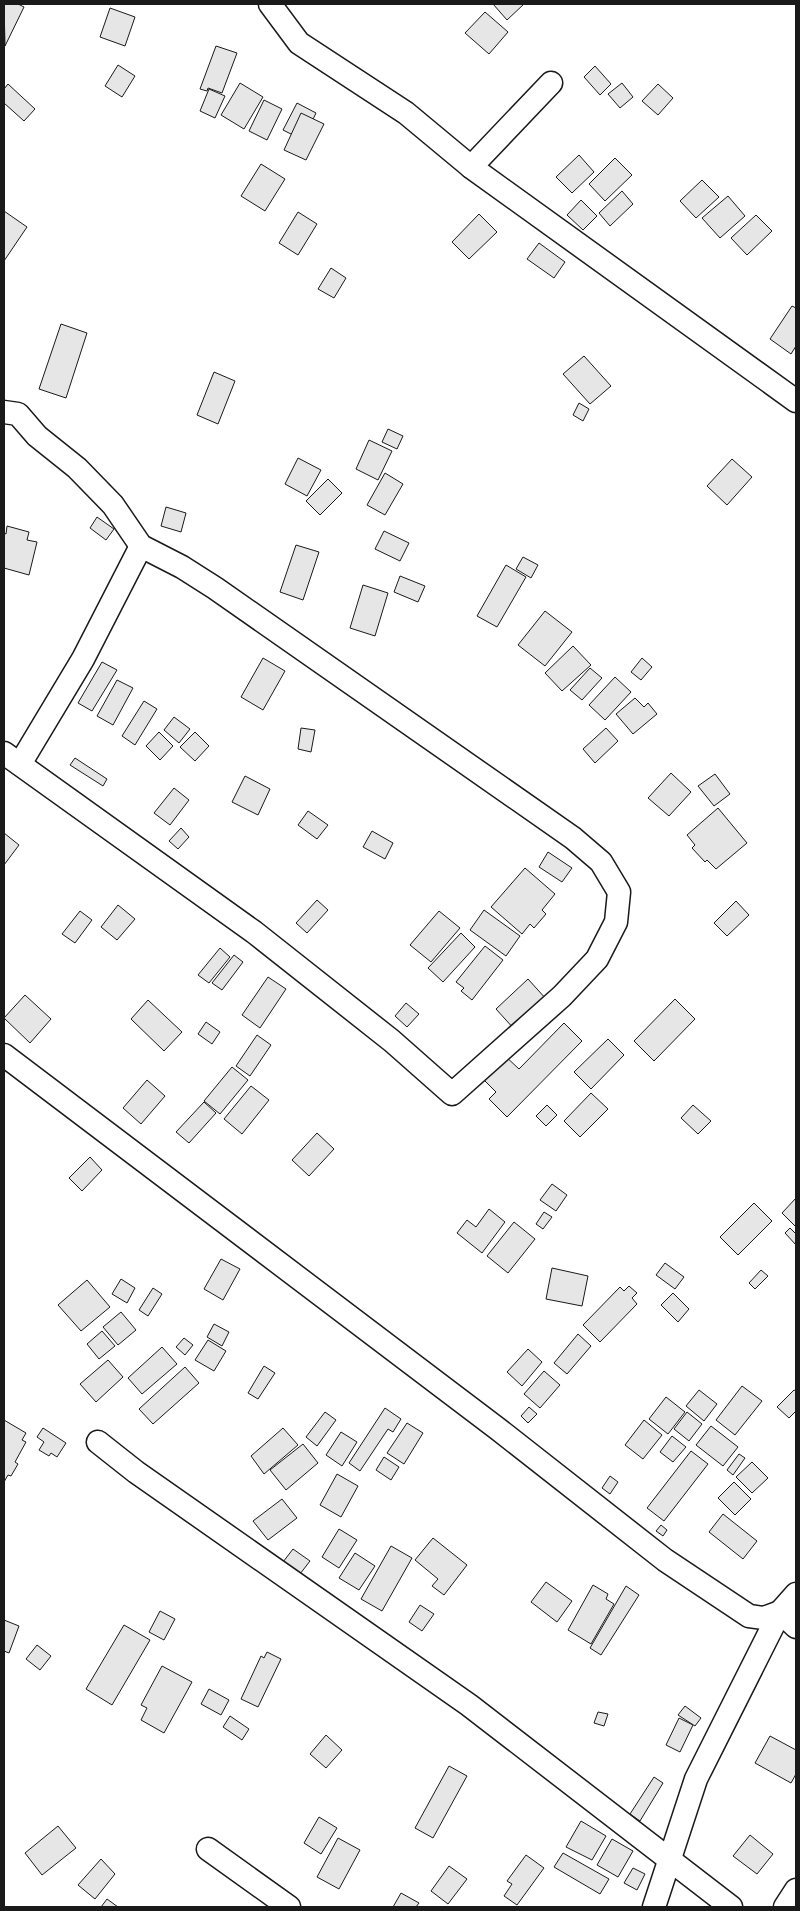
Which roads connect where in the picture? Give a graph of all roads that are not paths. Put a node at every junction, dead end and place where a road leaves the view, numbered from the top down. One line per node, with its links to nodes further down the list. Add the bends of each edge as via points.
1 (270, 4): 3 (street, via 299,43 406,114)
2 (551, 83): 3 (street)
3 (472, 167): 4 (street)
4 (796, 401)
5 (4, 412): 6 (street, via 18,414 37,436 77,468 113,505)
6 (141, 546): 7 (street, via 83,659); 7 (street, via 215,588 573,838 602,862 619,892 616,922 597,959 562,996 452,1094 392,1040 254,932)
7 (12, 759)
8 (4, 1055): 11 (street, via 498,1429 665,1560 749,1616)
9 (98, 1442): 13 (street, via 469,1705)
10 (796, 1594): 11 (street)
11 (788, 1620): 13 (street, via 696,1779)
12 (208, 1848): 15 (street)
13 (669, 1858): 16 (street); 17 (street)
14 (796, 1890): 18 (street)
15 (289, 1907)
16 (654, 1907)
17 (731, 1907)
18 (785, 1907)

